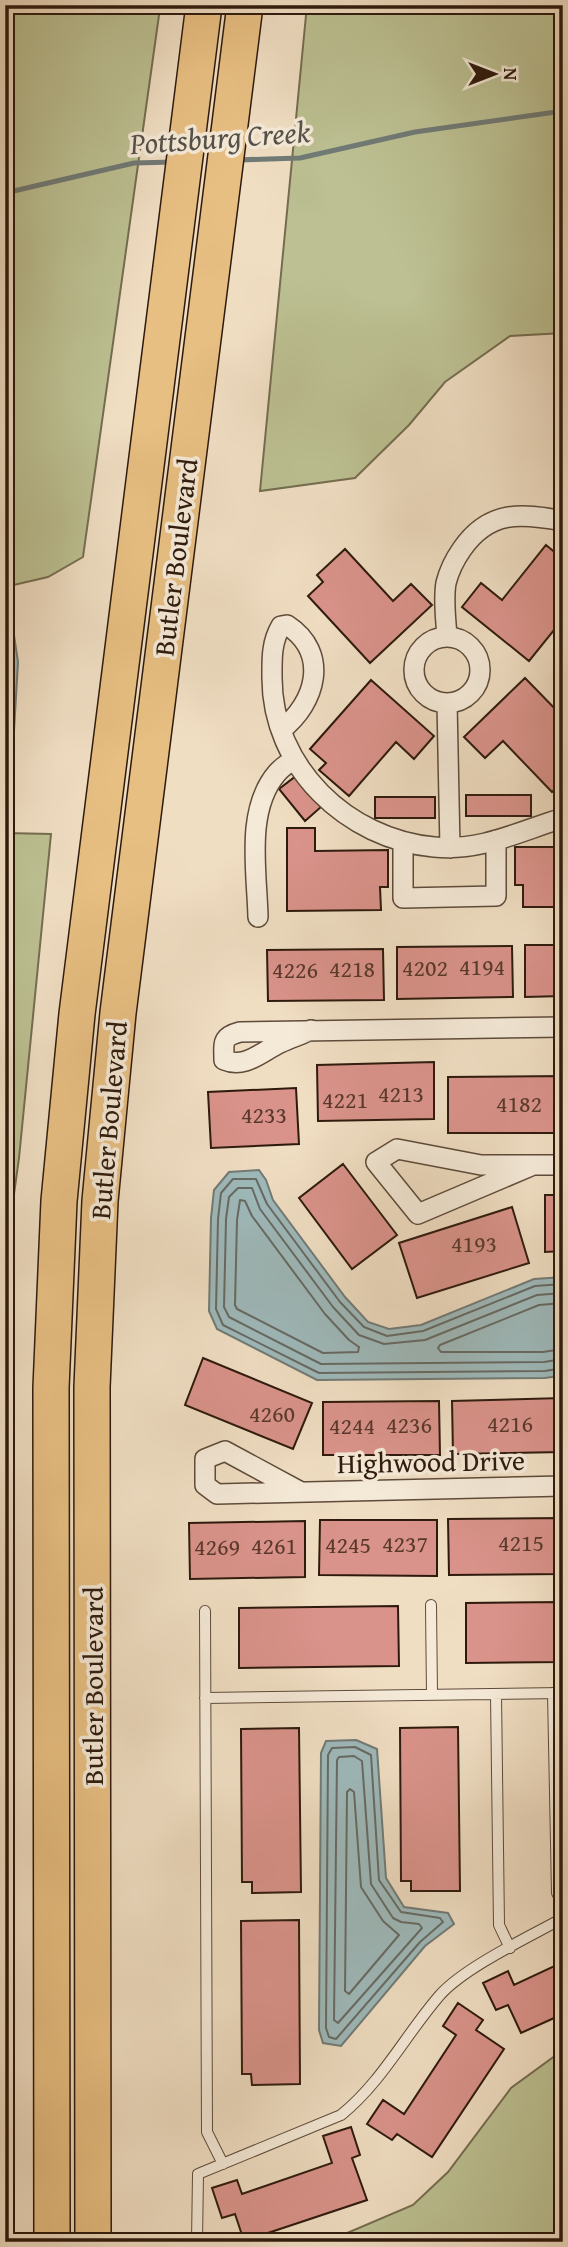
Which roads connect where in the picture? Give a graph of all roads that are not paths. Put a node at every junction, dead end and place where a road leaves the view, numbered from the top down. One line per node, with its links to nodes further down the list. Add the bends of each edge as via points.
1 (204, 5): 29 (highway, Butler Boulevard, via 71,1063 59,1201 51,1388)
2 (245, 5): 30 (highway, Butler Boulevard, via 112,1064 96,1264 92,1426)
3 (563, 521): 4 (street, via 513,515 479,530 456,558 446,583)
4 (447, 637): 5 (street, via 428,643 414,670 420,690); 5 (street, via 458,639 476,654 480,676 468,696)
5 (447, 703): 11 (street)
6 (281, 730): 7 (street)
7 (294, 759): 10 (street, via 344,815); 12 (street, via 268,785 260,808 256,830)
8 (563, 818): 9 (street)
9 (496, 840): 10 (street, via 496,896 403,898); 11 (street)
10 (403, 842): 11 (street)
11 (450, 848)
12 (258, 917)
13 (563, 1027): 14 (street)
14 (311, 1030)
15 (563, 1165): 16 (street)
16 (531, 1166): 16 (street, via 418,1214 376,1162 397,1149 481,1165)
17 (563, 1486): 18 (street, Highwood Drive)
18 (300, 1492)
19 (431, 1605): 23 (lane)
20 (205, 1611): 24 (lane)
21 (558, 1693): 22 (lane); 25 (lane, via 556,1893)
22 (496, 1694): 23 (lane); 27 (lane, via 499,1925)
23 (432, 1695): 24 (lane)
24 (205, 1698): 28 (lane, via 206,2132)
25 (563, 1903)
26 (563, 1918): 27 (lane)
27 (510, 1948): 28 (lane, via 442,1993 359,2100 341,2115)
28 (223, 2164): 31 (lane, via 198,2174)
29 (52, 2242)
30 (93, 2242)
31 (197, 2242)

